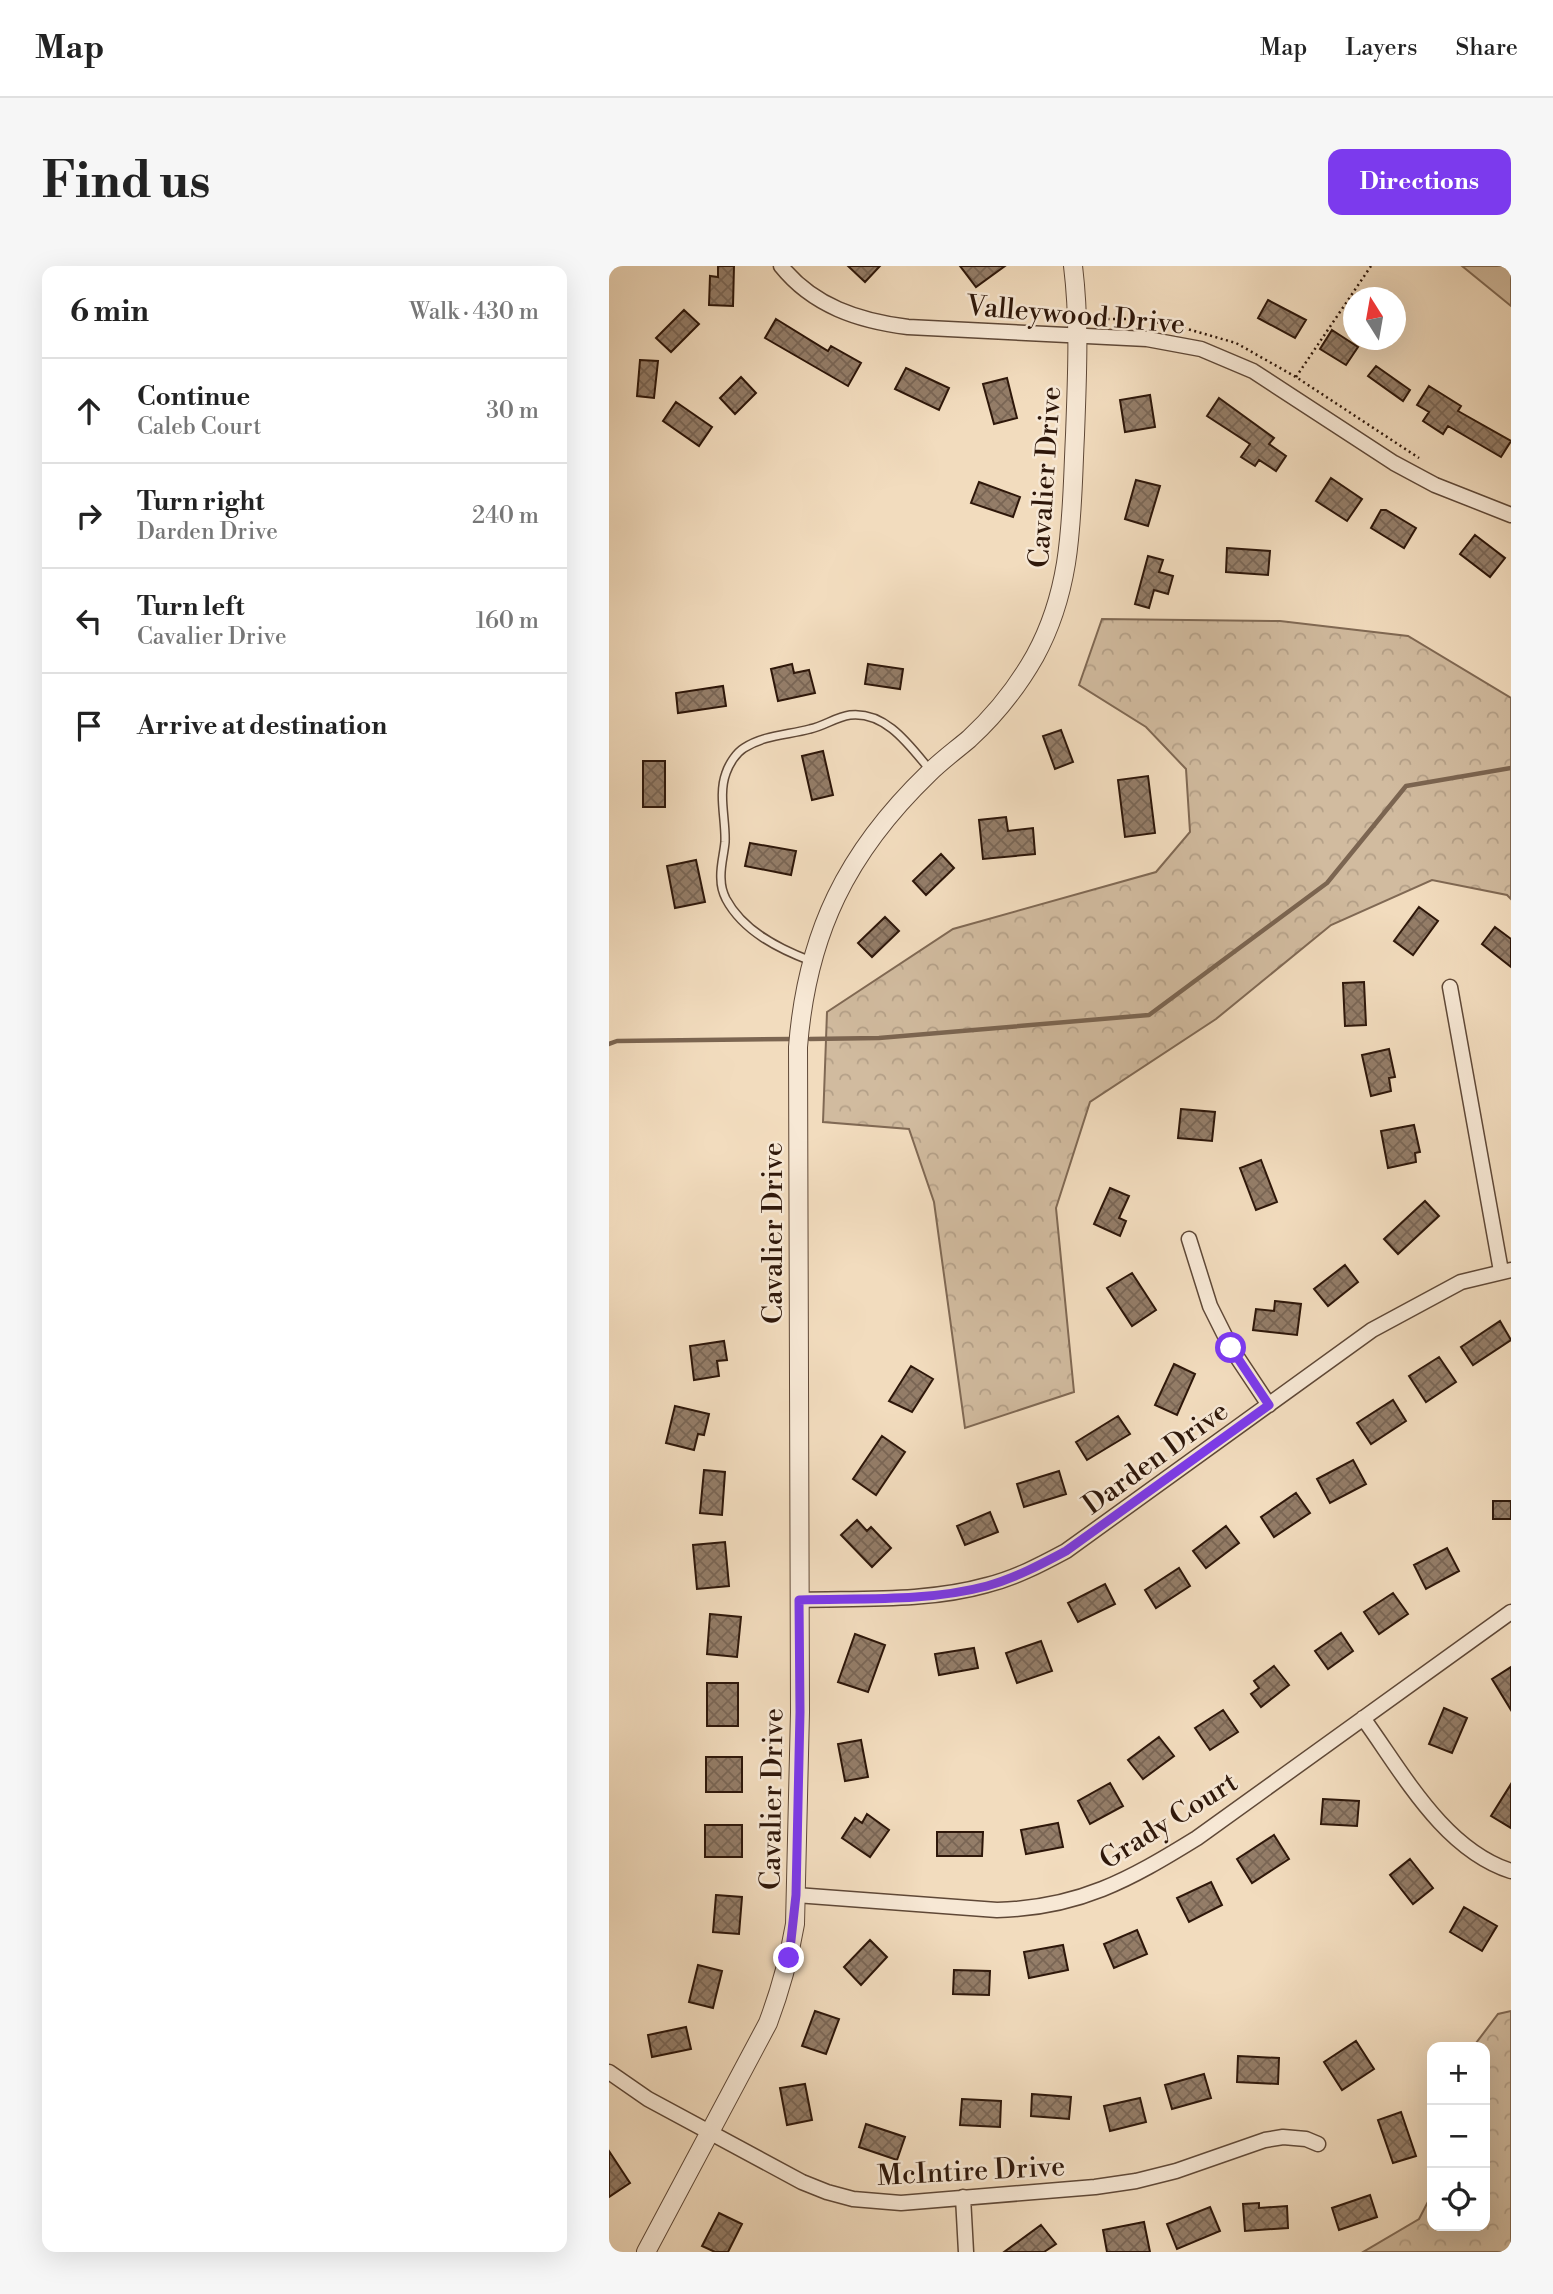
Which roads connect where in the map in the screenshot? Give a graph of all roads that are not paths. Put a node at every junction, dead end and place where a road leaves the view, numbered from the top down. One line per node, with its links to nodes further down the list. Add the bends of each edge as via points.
1 (781, 266): 3 (street, Valleywood Drive, via 827,305 880,324)
2 (1073, 266): 3 (street, Cavalier Drive)
3 (1078, 334): 4 (street, Valleywood Drive, via 1171,342 1230,360 1394,463); 5 (street, Cavalier Drive, via 1073,513 1057,607 1016,686 995,713)
4 (1511, 515)
5 (931, 771): 6 (street, Cavalier Drive, via 899,802 853,865 830,908); 6 (lane, via 887,725 857,715 765,739 743,748 733,759 723,788 722,889 750,927 789,953)
6 (811, 961): 11 (street, Cavalier Drive, via 798,1047)
7 (1450, 987): 9 (street)
8 (1189, 1240): 10 (street, via 1210,1306)
9 (1506, 1271): 10 (street, Darden Drive, via 1461,1282 1411,1307)
10 (1269, 1405): 11 (street, Darden Drive, via 1066,1551 1009,1579 954,1593)
11 (799, 1600): 15 (street, Cavalier Drive)
12 (1511, 1612): 13 (street, Grady Court)
13 (1363, 1718): 14 (street, via 1442,1826 1480,1857); 15 (street, Grady Court, via 1196,1839 1087,1896 1037,1908 997,1910)
14 (1511, 1871)
15 (796, 1895): 17 (street, Cavalier Drive, via 791,1947 780,1991)
16 (609, 2072): 17 (street, McIntire Drive)
17 (711, 2133): 19 (street, McIntire Drive, via 802,2182 852,2199 901,2203); 20 (street, Cavalier Drive)
18 (1318, 2144): 19 (street, McIntire Drive, via 1283,2137 1136,2181)
19 (963, 2197): 21 (street)
20 (646, 2252)
21 (967, 2252)

